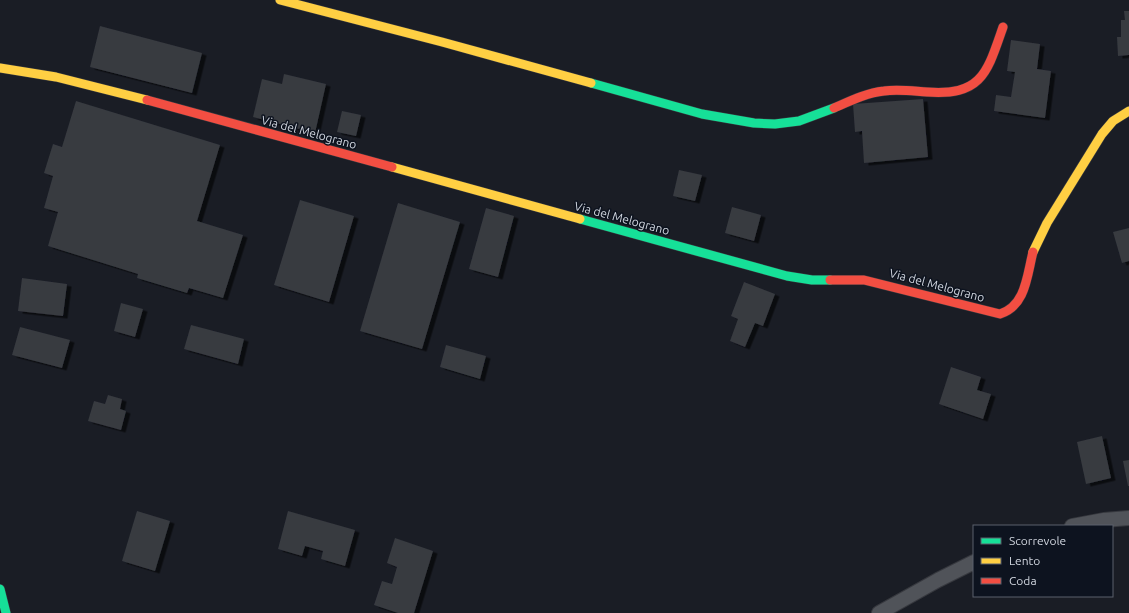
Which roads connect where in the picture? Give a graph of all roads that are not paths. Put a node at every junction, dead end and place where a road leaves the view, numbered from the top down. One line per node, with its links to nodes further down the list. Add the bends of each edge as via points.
1 (280, 0): 2 (street, via 702,114 765,124 808,118 855,98 883,91 953,92 967,89 984,73)
2 (1003, 27)
3 (0, 68): 4 (street, Via del Melograno, via 100,87 787,276 810,280 868,280 1000,314 1010,310 1019,300 1034,251 1044,229 1102,134 1113,121)
4 (1129, 111)
5 (1129, 518): 6 (street)
6 (1077, 525)
7 (973, 562): 10 (street)
8 (0, 589): 9 (street)
9 (6, 613)
10 (879, 613)

